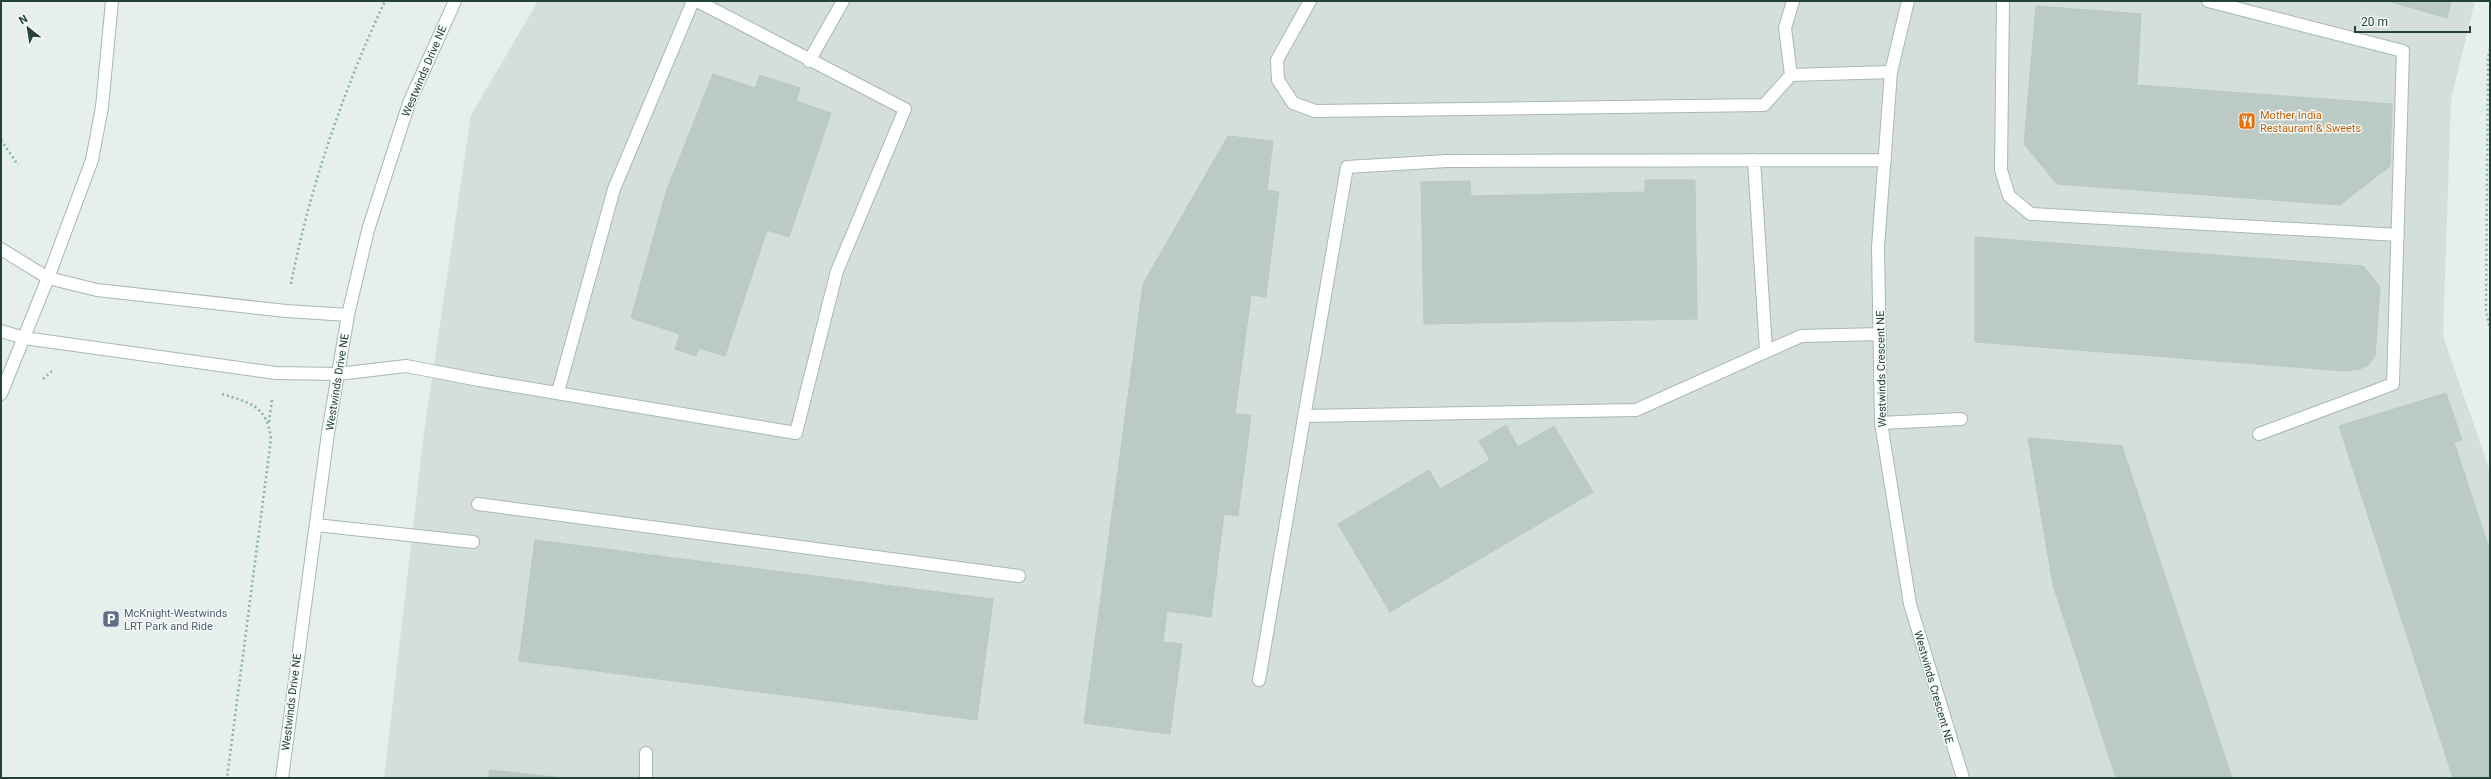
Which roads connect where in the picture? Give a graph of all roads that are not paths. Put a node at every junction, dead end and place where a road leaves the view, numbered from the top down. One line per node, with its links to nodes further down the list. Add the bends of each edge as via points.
1 (112, 1): 18 (street, via 102,107 92,160)
2 (455, 1): 19 (street, Westwinds Drive NE, via 409,103 368,230)
3 (693, 1): 25 (street, via 614,189)
4 (697, 1): 11 (street)
5 (843, 1): 11 (street)
6 (1310, 1): 13 (street, via 1277,60 1278,80 1293,103 1315,111 1764,105)
7 (1793, 1): 13 (street, via 1786,28)
8 (1908, 1): 12 (street, Westwinds Crescent NE)
9 (2003, 1): 16 (street, via 2001,170 2009,196 2031,214)
10 (2208, 1): 16 (street, via 2403,51)
11 (809, 61): 25 (street, via 905,109 838,271 796,433)
12 (1891, 72): 13 (street); 15 (street, Westwinds Crescent NE)
13 (1790, 75)
14 (1754, 160): 15 (street); 23 (street); 27 (street, via 1447,161 1347,167)
15 (1885, 160): 21 (street, Westwinds Crescent NE, via 1878,247)
16 (2398, 235): 30 (street, via 2393,384)
17 (1, 249): 18 (street)
18 (48, 278): 19 (street, via 97,290 286,311); 22 (street)
19 (348, 315): 24 (street, Westwinds Drive NE)
20 (1, 330): 22 (street)
21 (1880, 334): 23 (street, via 1801,336); 29 (street, Westwinds Crescent NE)
22 (24, 338): 24 (street, via 276,373); 26 (street)
23 (1766, 352): 27 (street, via 1636,410)
24 (338, 374): 25 (street, via 406,366); 32 (street, Westwinds Drive NE)
25 (558, 392)
26 (1, 394)
27 (1304, 416): 35 (street)
28 (1961, 419): 29 (street)
29 (1881, 423): 39 (street, Westwinds Crescent NE, via 1910,604)
30 (2260, 434)
31 (478, 504): 34 (street)
32 (316, 525): 33 (street); 37 (street, Westwinds Drive NE)
33 (473, 542)
34 (1019, 576)
35 (1259, 680)
36 (646, 753): 38 (street)
37 (282, 778)
38 (646, 778)
39 (1963, 778)

